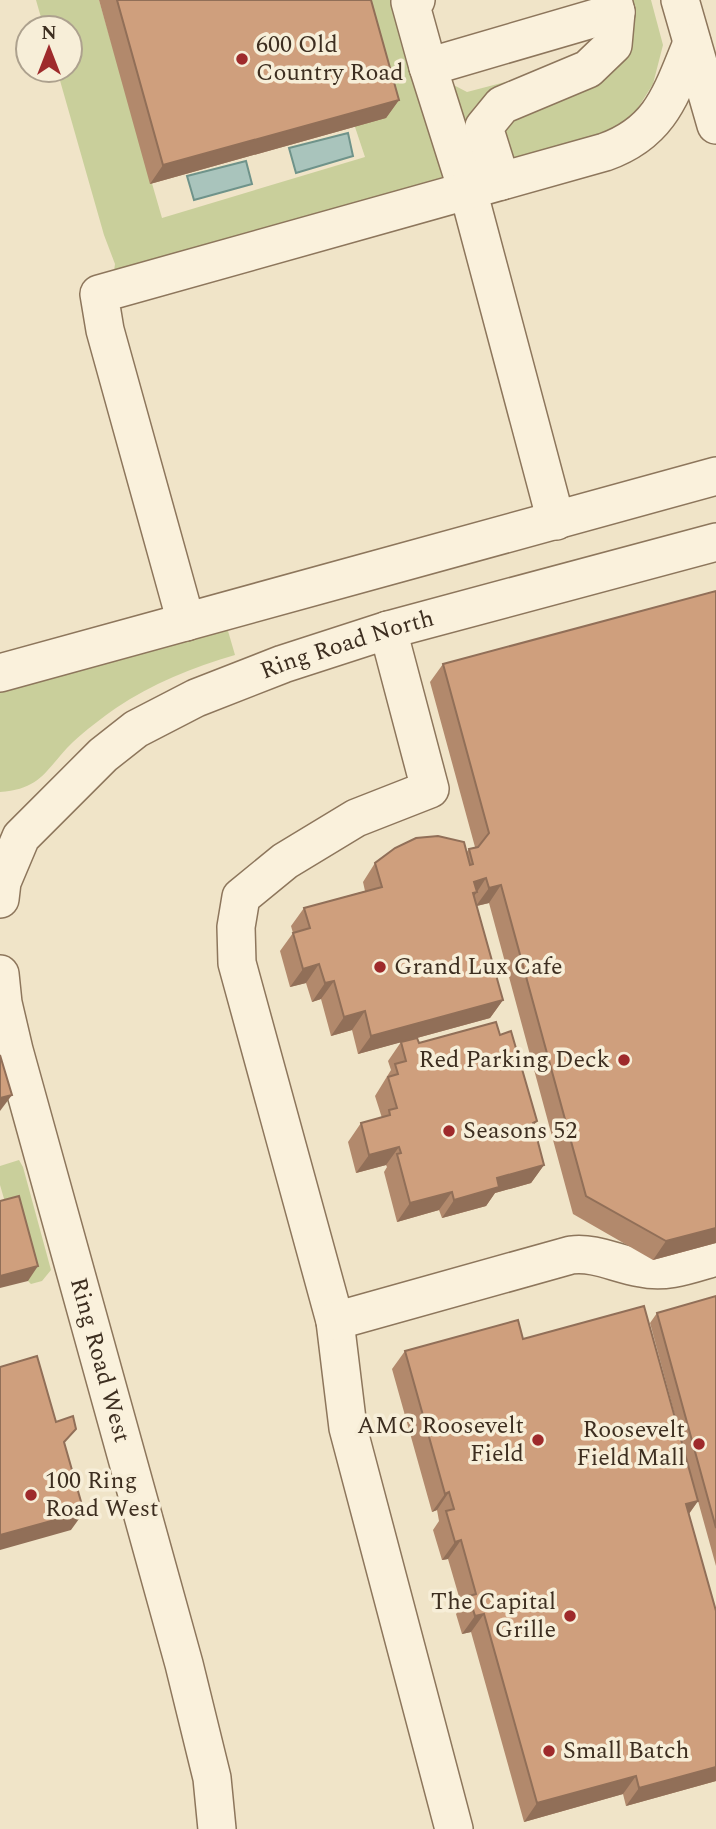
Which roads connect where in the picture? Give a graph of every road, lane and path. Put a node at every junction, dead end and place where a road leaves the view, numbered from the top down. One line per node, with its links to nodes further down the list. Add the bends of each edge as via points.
1 (680, 0): 4 (street)
2 (412, 1): 5 (street)
3 (615, 6): 5 (street); 7 (street, via 613,45 588,69 502,105 484,127)
4 (692, 43): 6 (street); 7 (street, via 672,92 637,138 605,152)
5 (428, 67): 8 (street)
6 (716, 125)
7 (501, 181): 8 (street)
8 (465, 191): 12 (street); 16 (street, via 99,294)
9 (716, 450): 11 (street)
10 (716, 476): 11 (street)
11 (666, 491): 12 (street)
12 (556, 521): 16 (street)
13 (716, 542): 14 (street, Ring Road North)
14 (660, 557): 15 (street); 17 (street, Ring Road North)
15 (716, 558)
16 (186, 622): 18 (street)
17 (388, 630): 19 (street, Ring Road North, via 196,698 135,729); 23 (street, via 430,789 356,818 285,861 241,897 236,927 237,963)
18 (0, 673)
19 (11, 829): 20 (street, Ring Road North)
20 (0, 899)
21 (0, 974): 24 (street, Ring Road West, via 14,1050 184,1664 212,1778)
22 (716, 1257): 23 (street, via 656,1270 571,1255)
23 (335, 1321): 25 (street, via 348,1428)
24 (217, 1829)
25 (454, 1829)

